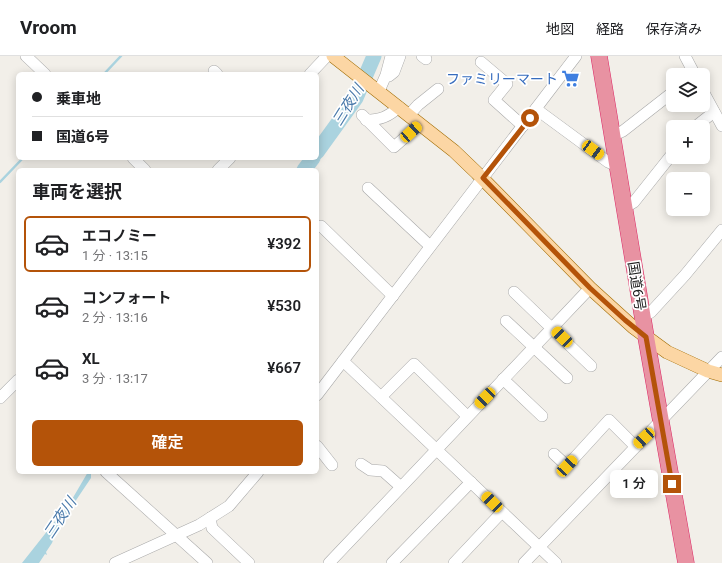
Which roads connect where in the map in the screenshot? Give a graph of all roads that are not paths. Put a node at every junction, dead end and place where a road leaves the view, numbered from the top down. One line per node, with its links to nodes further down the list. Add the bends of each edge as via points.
1 (26, 56): 11 (street)
2 (327, 56): 12 (street)
3 (333, 56): 13 (main road, via 353,71)
4 (391, 56): 13 (street)
5 (400, 56): 13 (street, via 394,72)
6 (576, 56): 17 (street)
7 (598, 56): 24 (highway, 国道6号)
8 (685, 56): 10 (street)
9 (481, 62): 22 (street, via 507,84 494,100)
10 (691, 68)
11 (43, 72)
12 (312, 72)
13 (381, 86): 18 (main road)
14 (438, 89): 18 (street, via 418,105)
15 (666, 97): 24 (street)
16 (710, 104): 19 (street)
17 (536, 109): 22 (street); 28 (street)
18 (404, 111): 21 (main road); 21 (street, via 380,120 364,117 394,147)
19 (714, 112): 20 (street); 23 (street)
20 (704, 120)
21 (420, 124): 31 (main road)
22 (523, 126): 31 (street)
23 (722, 126)
24 (612, 136): 28 (highway, 国道6号)
25 (135, 160): 29 (street)
26 (228, 160): 30 (street)
27 (666, 162): 33 (street, via 636,200)
28 (617, 166): 33 (highway, 国道6号)
29 (143, 168)
30 (220, 168)
31 (483, 178): 36 (street); 37 (main road)
32 (368, 188): 36 (street)
33 (624, 208): 40 (highway, 国道6号)
34 (321, 226): 39 (street)
35 (722, 230): 40 (street, via 651,312)
36 (430, 246): 39 (street)
37 (590, 288): 42 (street); 43 (main road)
38 (514, 292): 42 (street)
39 (393, 296): 46 (street)
40 (642, 317): 43 (highway, 国道6号)
41 (506, 321): 44 (street)
42 (552, 328): 44 (street); 47 (street)
43 (646, 337): 48 (main road, via 667,352); 58 (highway, 国道6号)
44 (534, 347): 50 (street); 51 (street)
45 (722, 357): 48 (street)
46 (343, 362): 53 (street); 54 (street)
47 (591, 366)
48 (708, 371): 49 (main road); 58 (street)
49 (722, 375)
50 (567, 378)
51 (503, 379): 56 (street); 57 (street)
52 (16, 382): 55 (street)
53 (319, 392)
54 (381, 397): 56 (street, via 414,364); 61 (street)
55 (0, 398)
56 (467, 416): 61 (street)
57 (542, 416)
58 (661, 421): 59 (street); 81 (highway, 国道6号)
59 (635, 446): 62 (street, via 609,420 567,466); 72 (street)
60 (319, 449): 64 (street)
61 (436, 450): 67 (street); 68 (street)
62 (554, 454)
63 (361, 464): 68 (street, via 370,470 383,471)
64 (332, 465)
65 (108, 474): 71 (street)
66 (256, 474): 70 (street, via 234,502)
67 (471, 482): 69 (street); 77 (street)
68 (401, 487): 73 (street)
69 (502, 512): 72 (street); 78 (street)
70 (210, 518): 71 (street); 76 (street, via 212,528)
71 (175, 536): 74 (street); 75 (street)
72 (540, 547): 79 (street); 80 (street)
73 (335, 561)
74 (115, 563)
75 (207, 563)
76 (249, 563)
77 (392, 563)
78 (454, 563)
79 (524, 563)
80 (556, 563)
81 (686, 563)

